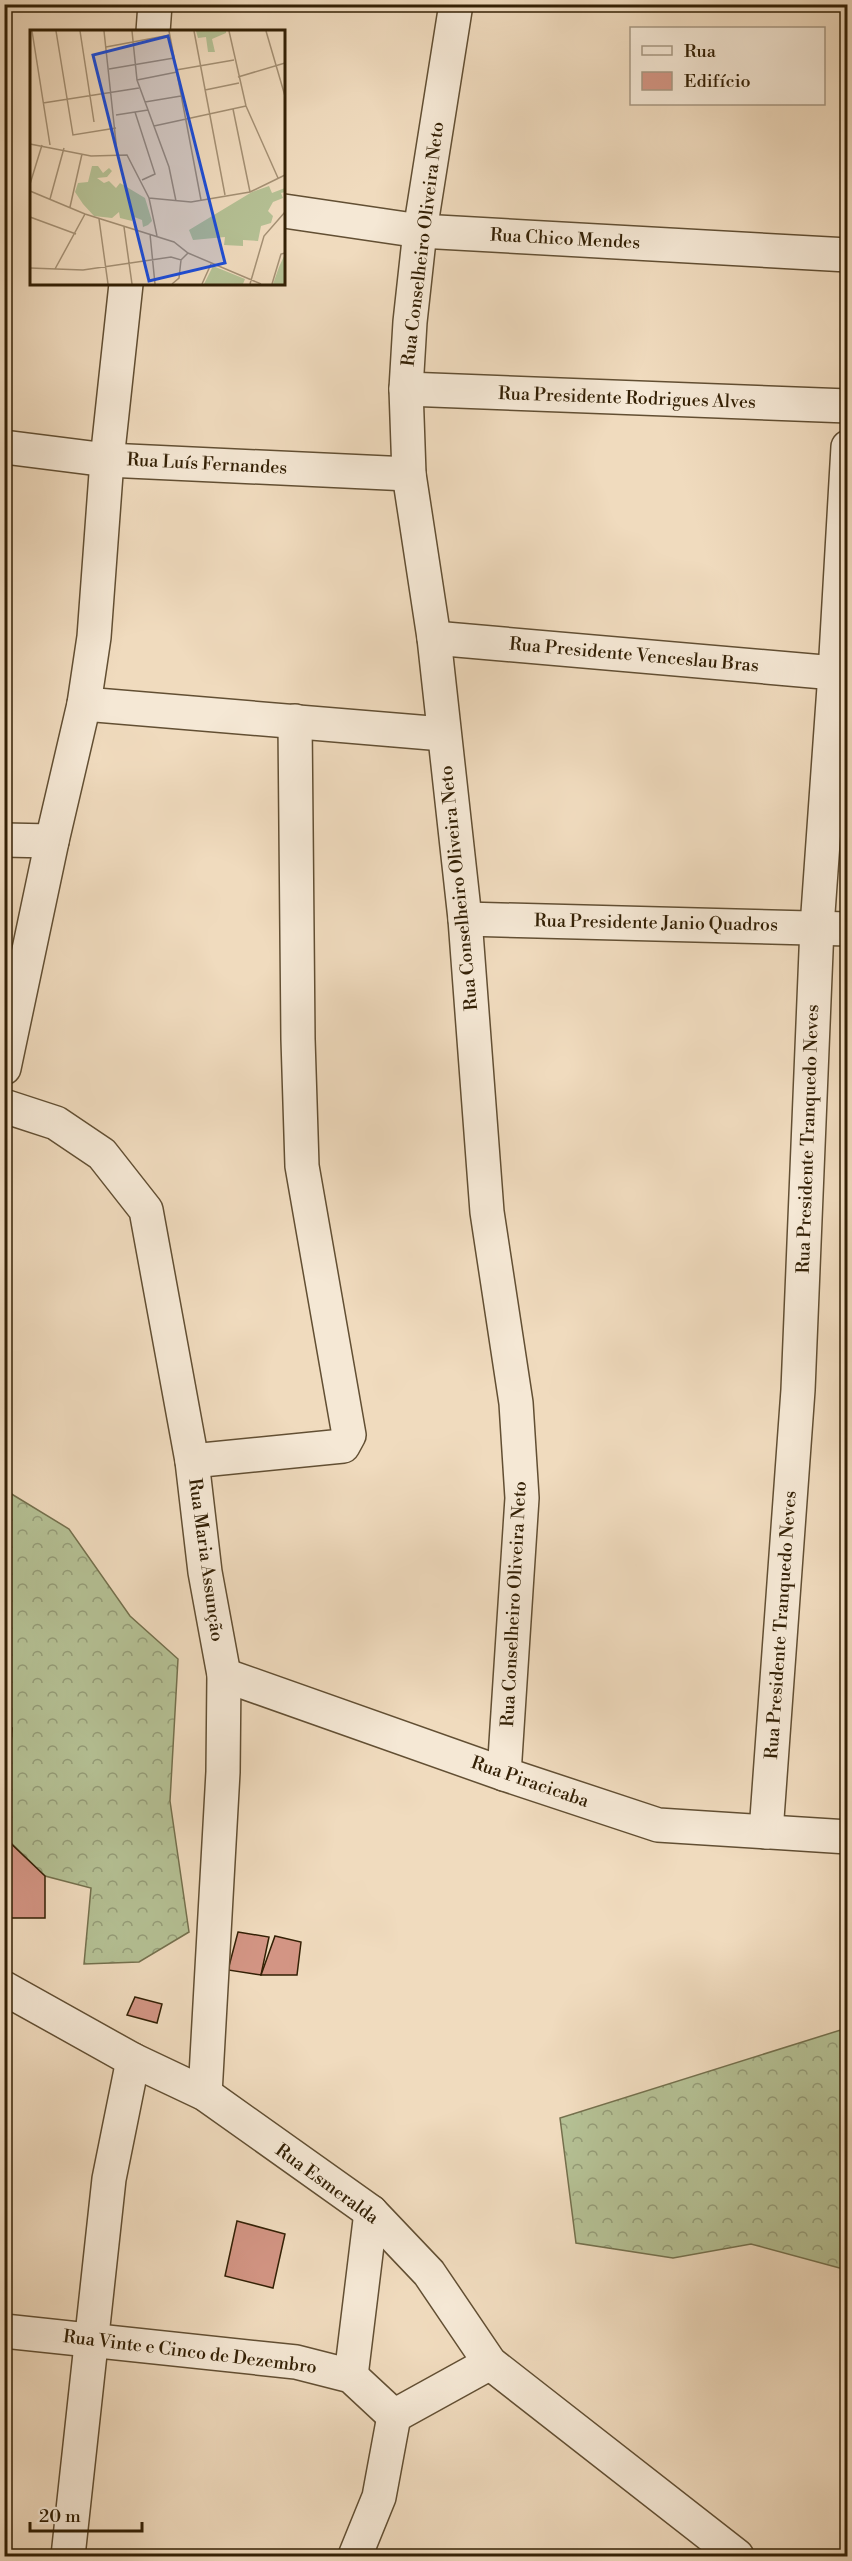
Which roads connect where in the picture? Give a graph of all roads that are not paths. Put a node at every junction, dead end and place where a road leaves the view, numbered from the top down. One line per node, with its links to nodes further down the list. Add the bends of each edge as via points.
1 (155, 4): 3 (street)
2 (456, 4): 5 (street, Rua Conselheiro Oliveira Neto)
3 (153, 30)
4 (285, 211): 5 (street, Rua Chico Mendes)
5 (420, 231): 6 (street, Rua Chico Mendes); 8 (street, Rua Conselheiro Oliveira Neto)
6 (848, 255)
7 (126, 285): 12 (street)
8 (406, 389): 9 (street, Rua Presidente Rodrigues Alves); 13 (street, Rua Conselheiro Oliveira Neto)
9 (848, 406)
10 (4, 447): 12 (street, Rua Luís Fernandes)
11 (848, 447): 15 (street, Rua Presidente Tranquedo Neves)
12 (107, 460): 13 (street, Rua Luís Fernandes); 16 (street, via 94,637)
13 (409, 474): 14 (street, Rua Conselheiro Oliveira Neto)
14 (434, 638): 15 (street, Rua Presidente Venceslau Bras); 18 (street, Rua Conselheiro Oliveira Neto)
15 (835, 673): 22 (street, Rua Presidente Tranquedo Neves)
16 (84, 704): 17 (street); 20 (street)
17 (295, 721): 18 (street); 25 (street, via 302,1166 349,1435 344,1446)
18 (443, 734): 21 (street, Rua Conselheiro Oliveira Neto)
19 (4, 840): 20 (street)
20 (52, 841): 23 (street)
21 (465, 919): 22 (street, Rua Presidente Janio Quadros); 27 (street, Rua Conselheiro Oliveira Neto, via 487,1212 516,1403 522,1498)
22 (832, 928): 28 (street, Rua Presidente Tranquedo Neves)
23 (4, 1068)
24 (4, 1106): 25 (street, Rua Maria Assunção, via 56,1123 102,1154 146,1210)
25 (192, 1461): 26 (street, Rua Maria Assunção)
26 (224, 1674): 27 (street, Rua Piracicaba); 32 (street, Rua Maria Assunção, via 223,1772)
27 (504, 1774): 28 (street, Rua Piracicaba, via 658,1825)
28 (766, 1832): 29 (street, Rua Piracicaba)
29 (848, 1837)
30 (4, 1988): 31 (street, Rua Esmeralda)
31 (133, 2060): 32 (street, Rua Esmeralda); 35 (street, via 109,2179)
32 (205, 2094): 33 (street, Rua Esmeralda)
33 (371, 2212): 36 (street, Rua Esmeralda, via 429,2273); 37 (street)
34 (4, 2331): 35 (street, Rua Vinte e Cinco de Dezembro)
35 (90, 2339): 37 (street, Rua Vinte e Cinco de Dezembro, via 296,2362); 40 (street)
36 (490, 2363): 38 (street); 39 (street, Rua Esmeralda)
37 (351, 2376): 38 (street, Rua Vinte e Cinco de Dezembro)
38 (394, 2416): 41 (street, via 379,2497)
39 (701, 2546): 42 (street, Rua Esmeralda)
40 (68, 2556)
41 (354, 2556)
42 (737, 2556)

